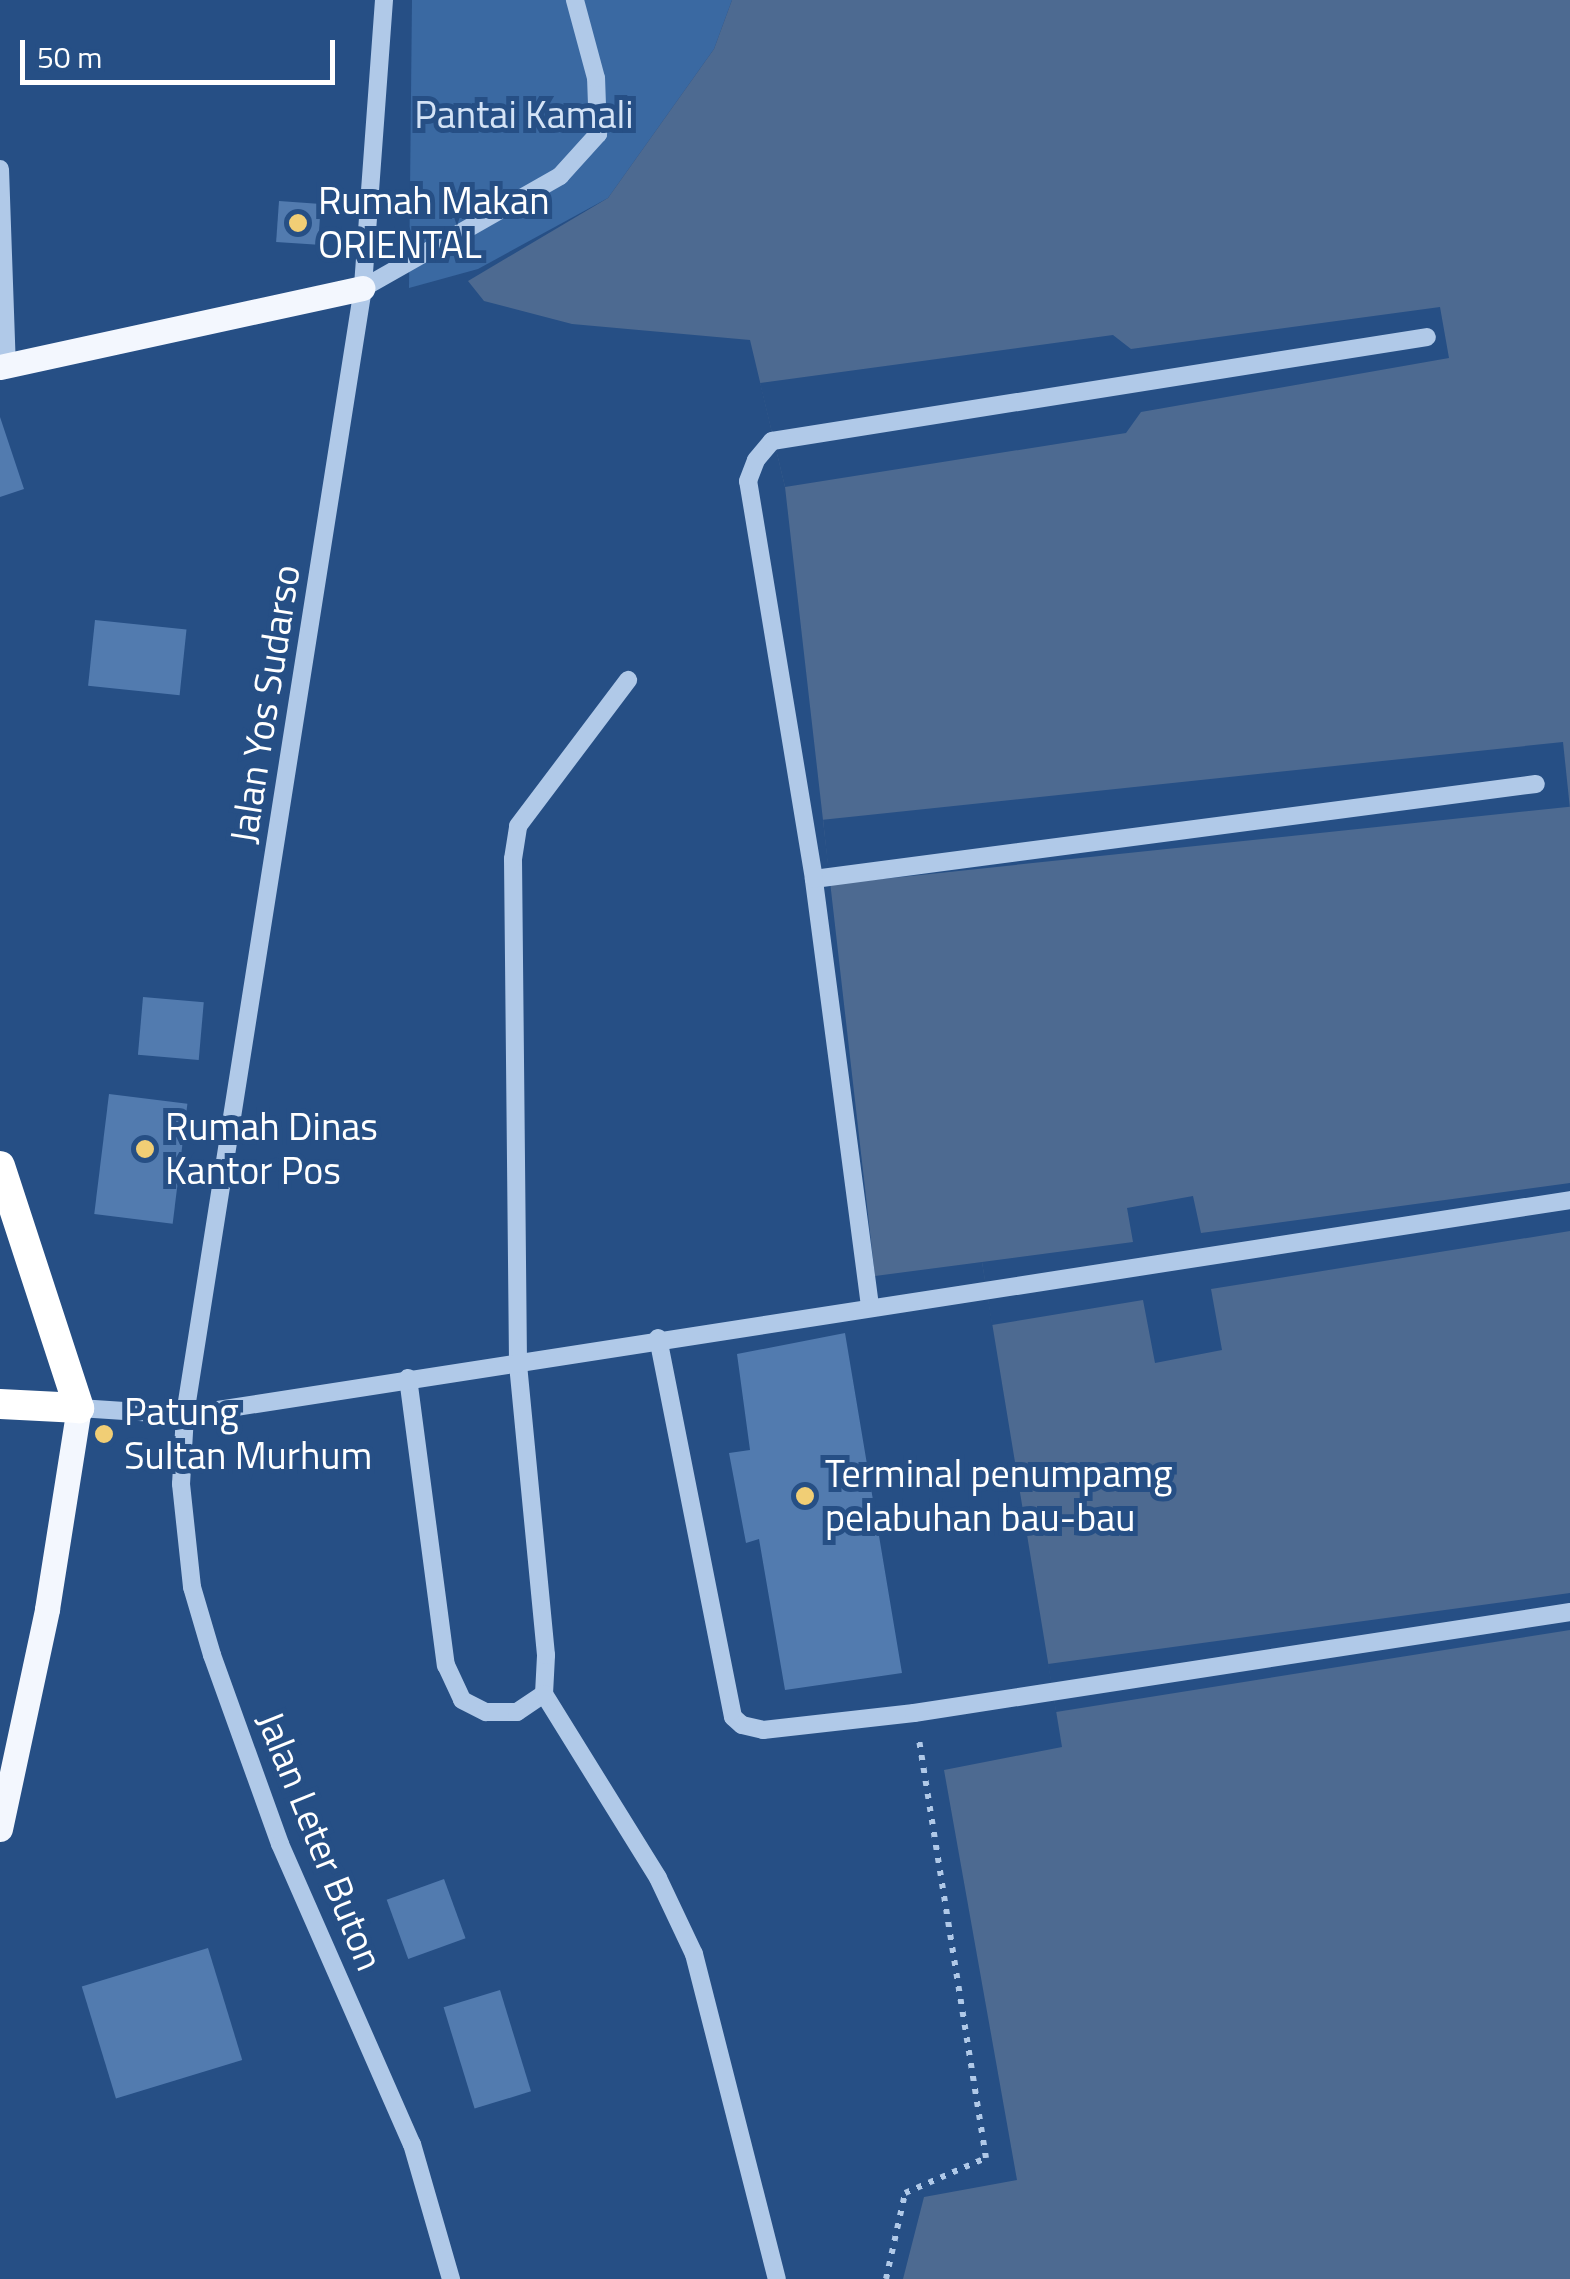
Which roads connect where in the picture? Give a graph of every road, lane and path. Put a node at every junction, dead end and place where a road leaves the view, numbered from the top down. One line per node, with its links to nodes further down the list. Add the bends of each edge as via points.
1 (384, 0): 4 (street, Jalan Yos Sudarso)
2 (575, 0): 4 (street, via 596,78 598,134 560,176)
3 (0, 169): 6 (street)
4 (363, 288): 6 (main road); 18 (street, Jalan Yos Sudarso)
5 (1427, 337): 9 (street, via 772,442 748,481)
6 (4, 367)
7 (628, 680): 14 (street, via 518,826)
8 (1536, 784): 9 (street)
9 (814, 879): 12 (street)
10 (0, 1166): 17 (highway)
11 (1570, 1200): 12 (street)
12 (870, 1306): 13 (street)
13 (658, 1338): 14 (street); 21 (street, via 733,1718 763,1730)
14 (518, 1362): 15 (street); 20 (street, via 546,1654)
15 (408, 1378): 18 (street); 20 (street, via 446,1666 462,1700 486,1712 517,1712)
16 (0, 1404): 17 (highway)
17 (79, 1408): 18 (street); 22 (main road, via 47,1610)
18 (185, 1415): 23 (street, Jalan Leter Buton, via 181,1484 192,1588 212,1655 280,1844 412,2144)
19 (1570, 1612): 21 (street)
20 (544, 1694): 24 (street, via 658,1878 694,1954)
21 (914, 1713): 25 (path, via 986,2158 905,2193)
22 (0, 1829)
23 (451, 2279)
24 (777, 2279)
25 (886, 2279)

